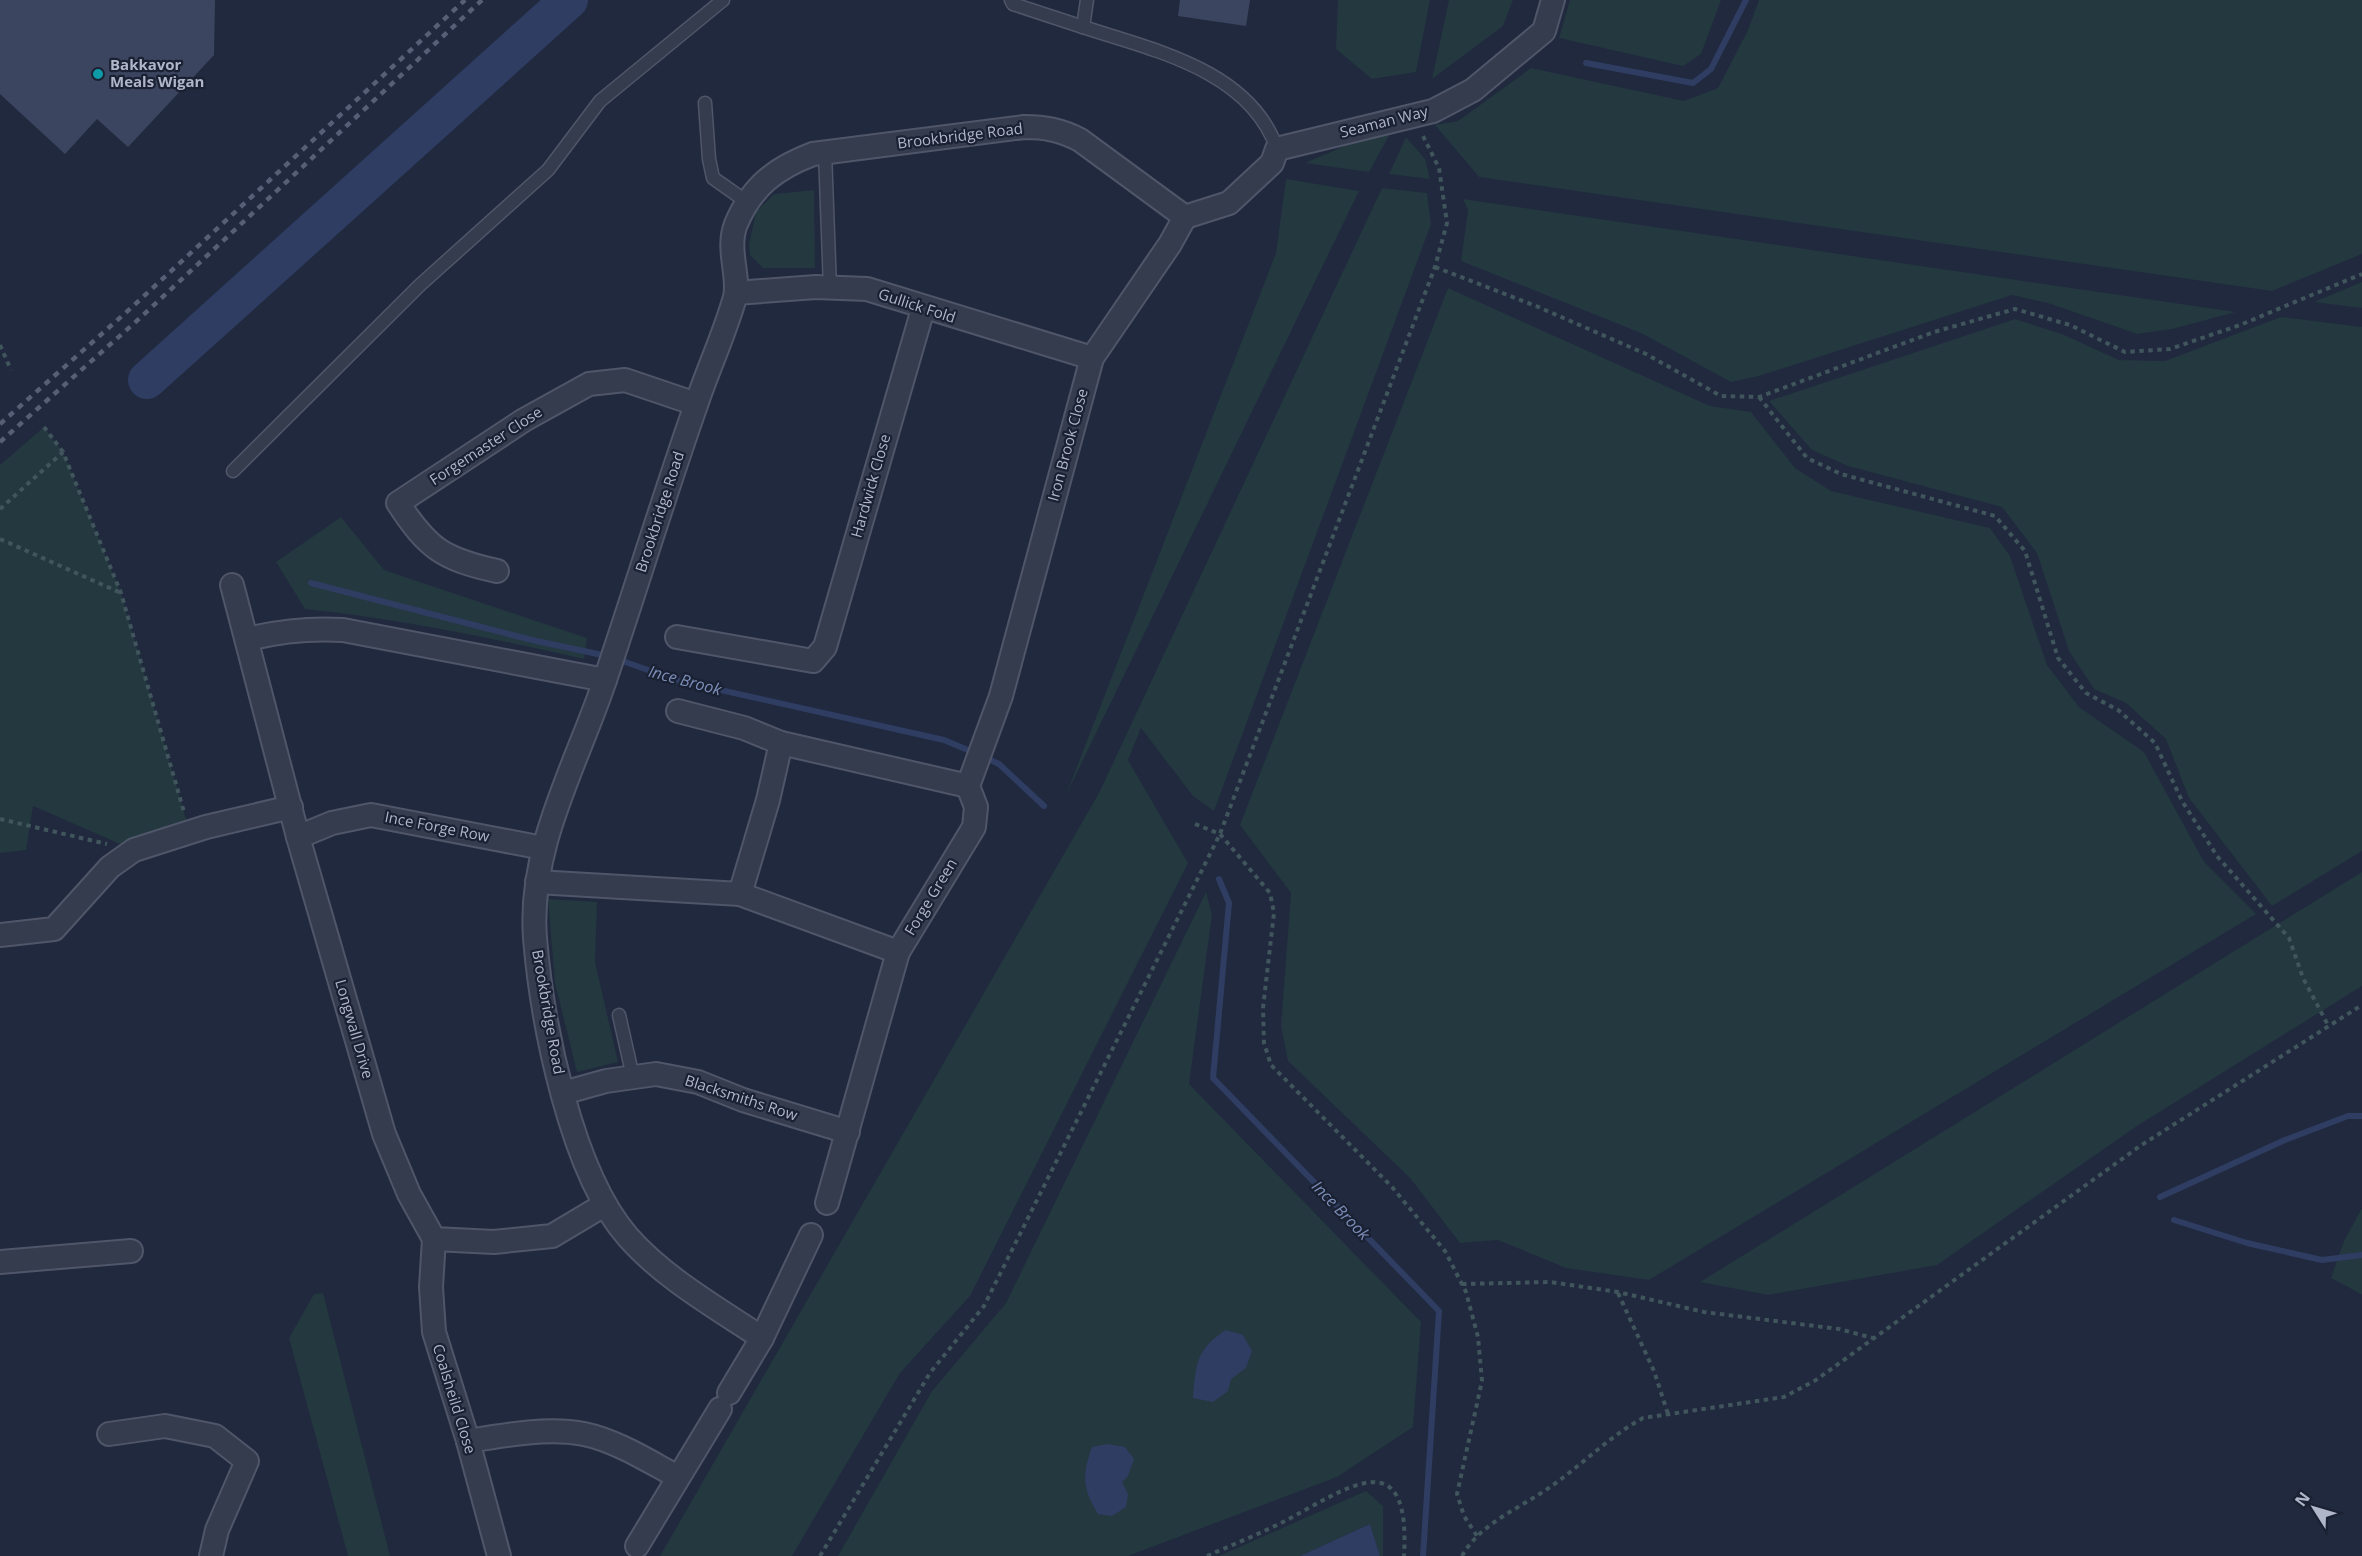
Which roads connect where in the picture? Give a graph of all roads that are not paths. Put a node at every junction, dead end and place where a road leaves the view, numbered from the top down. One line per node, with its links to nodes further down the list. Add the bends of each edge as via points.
1 (723, 0): 16 (lane, via 600,101 548,170 420,285)
2 (1011, 0): 5 (lane, via 1012,4)
3 (1087, 0): 5 (lane)
4 (1554, 0): 7 (street, Seaman Way, via 1544,31 1473,90 1433,111)
5 (1083, 27): 7 (lane, via 1192,64 1214,77 1245,100 1272,134)
6 (705, 103): 9 (lane, via 714,178)
7 (1277, 149): 10 (street, via 1272,163 1230,203)
8 (825, 152): 9 (street, Brookbridge Road, via 784,165); 10 (street, Brookbridge Road, via 1043,127 1080,140); 11 (lane)
9 (747, 202): 12 (street, Brookbridge Road, via 734,228 731,260)
10 (1185, 217): 14 (street, Iron Brook Close)
11 (830, 288): 12 (street, Gullick Fold); 13 (street, Gullick Fold, via 867,289)
12 (736, 293): 15 (street, Brookbridge Road)
13 (923, 309): 14 (street, Gullick Fold); 19 (street, Hardwick Close, via 825,647 813,661)
14 (1092, 358): 24 (street, Iron Brook Close, via 1001,696)
15 (696, 404): 17 (street, Forgemaster Close, via 625,380 589,384 524,420 398,503 433,548 458,562); 21 (street, Brookbridge Road)
16 (233, 471)
17 (496, 572)
18 (232, 585): 20 (street, Longwall Drive)
19 (677, 637)
20 (248, 639): 21 (street, via 279,631 343,630); 25 (street, Longwall Drive)
21 (607, 674): 27 (street, Brookbridge Road)
22 (678, 711): 23 (street, via 744,728)
23 (781, 743): 24 (street); 29 (street)
24 (970, 782): 31 (street, Forge Green, via 976,807 974,827)
25 (291, 807): 26 (street, Longwall Drive); 30 (street, via 134,850 110,867 54,929)
26 (298, 837): 27 (street, Ince Forge Row, via 332,823 370,815); 39 (street, Longwall Drive, via 384,1134 409,1194)
27 (543, 848): 28 (street, Brookbridge Road)
28 (537, 882): 29 (street, Forge Green); 34 (street, Brookbridge Road, via 535,934 540,984)
29 (740, 894): 31 (street, Forge Green)
30 (0, 934)
31 (898, 952): 35 (street)
32 (619, 1015): 33 (lane)
33 (633, 1077): 34 (street, Blacksmiths Row); 35 (street, Blacksmiths Row, via 656,1074 698,1082)
34 (563, 1093): 37 (street, Brookbridge Road, via 582,1156)
35 (848, 1132): 36 (street)
36 (826, 1203)
37 (604, 1205): 39 (street, via 552,1236 494,1242); 42 (street, Brookbridge Road, via 628,1238 659,1267)
38 (811, 1235): 42 (street)
39 (435, 1239): 44 (street, Coalsheild Close, via 430,1287 434,1332)
40 (131, 1251): 41 (street)
41 (0, 1262)
42 (762, 1338): 45 (street)
43 (109, 1434): 47 (street, via 165,1426 215,1436 247,1461 217,1530)
44 (468, 1441): 45 (street, via 521,1432 584,1434); 48 (street, Coalsheild Close)
45 (678, 1477): 46 (street)
46 (637, 1546)
47 (212, 1556)
48 (499, 1556)

